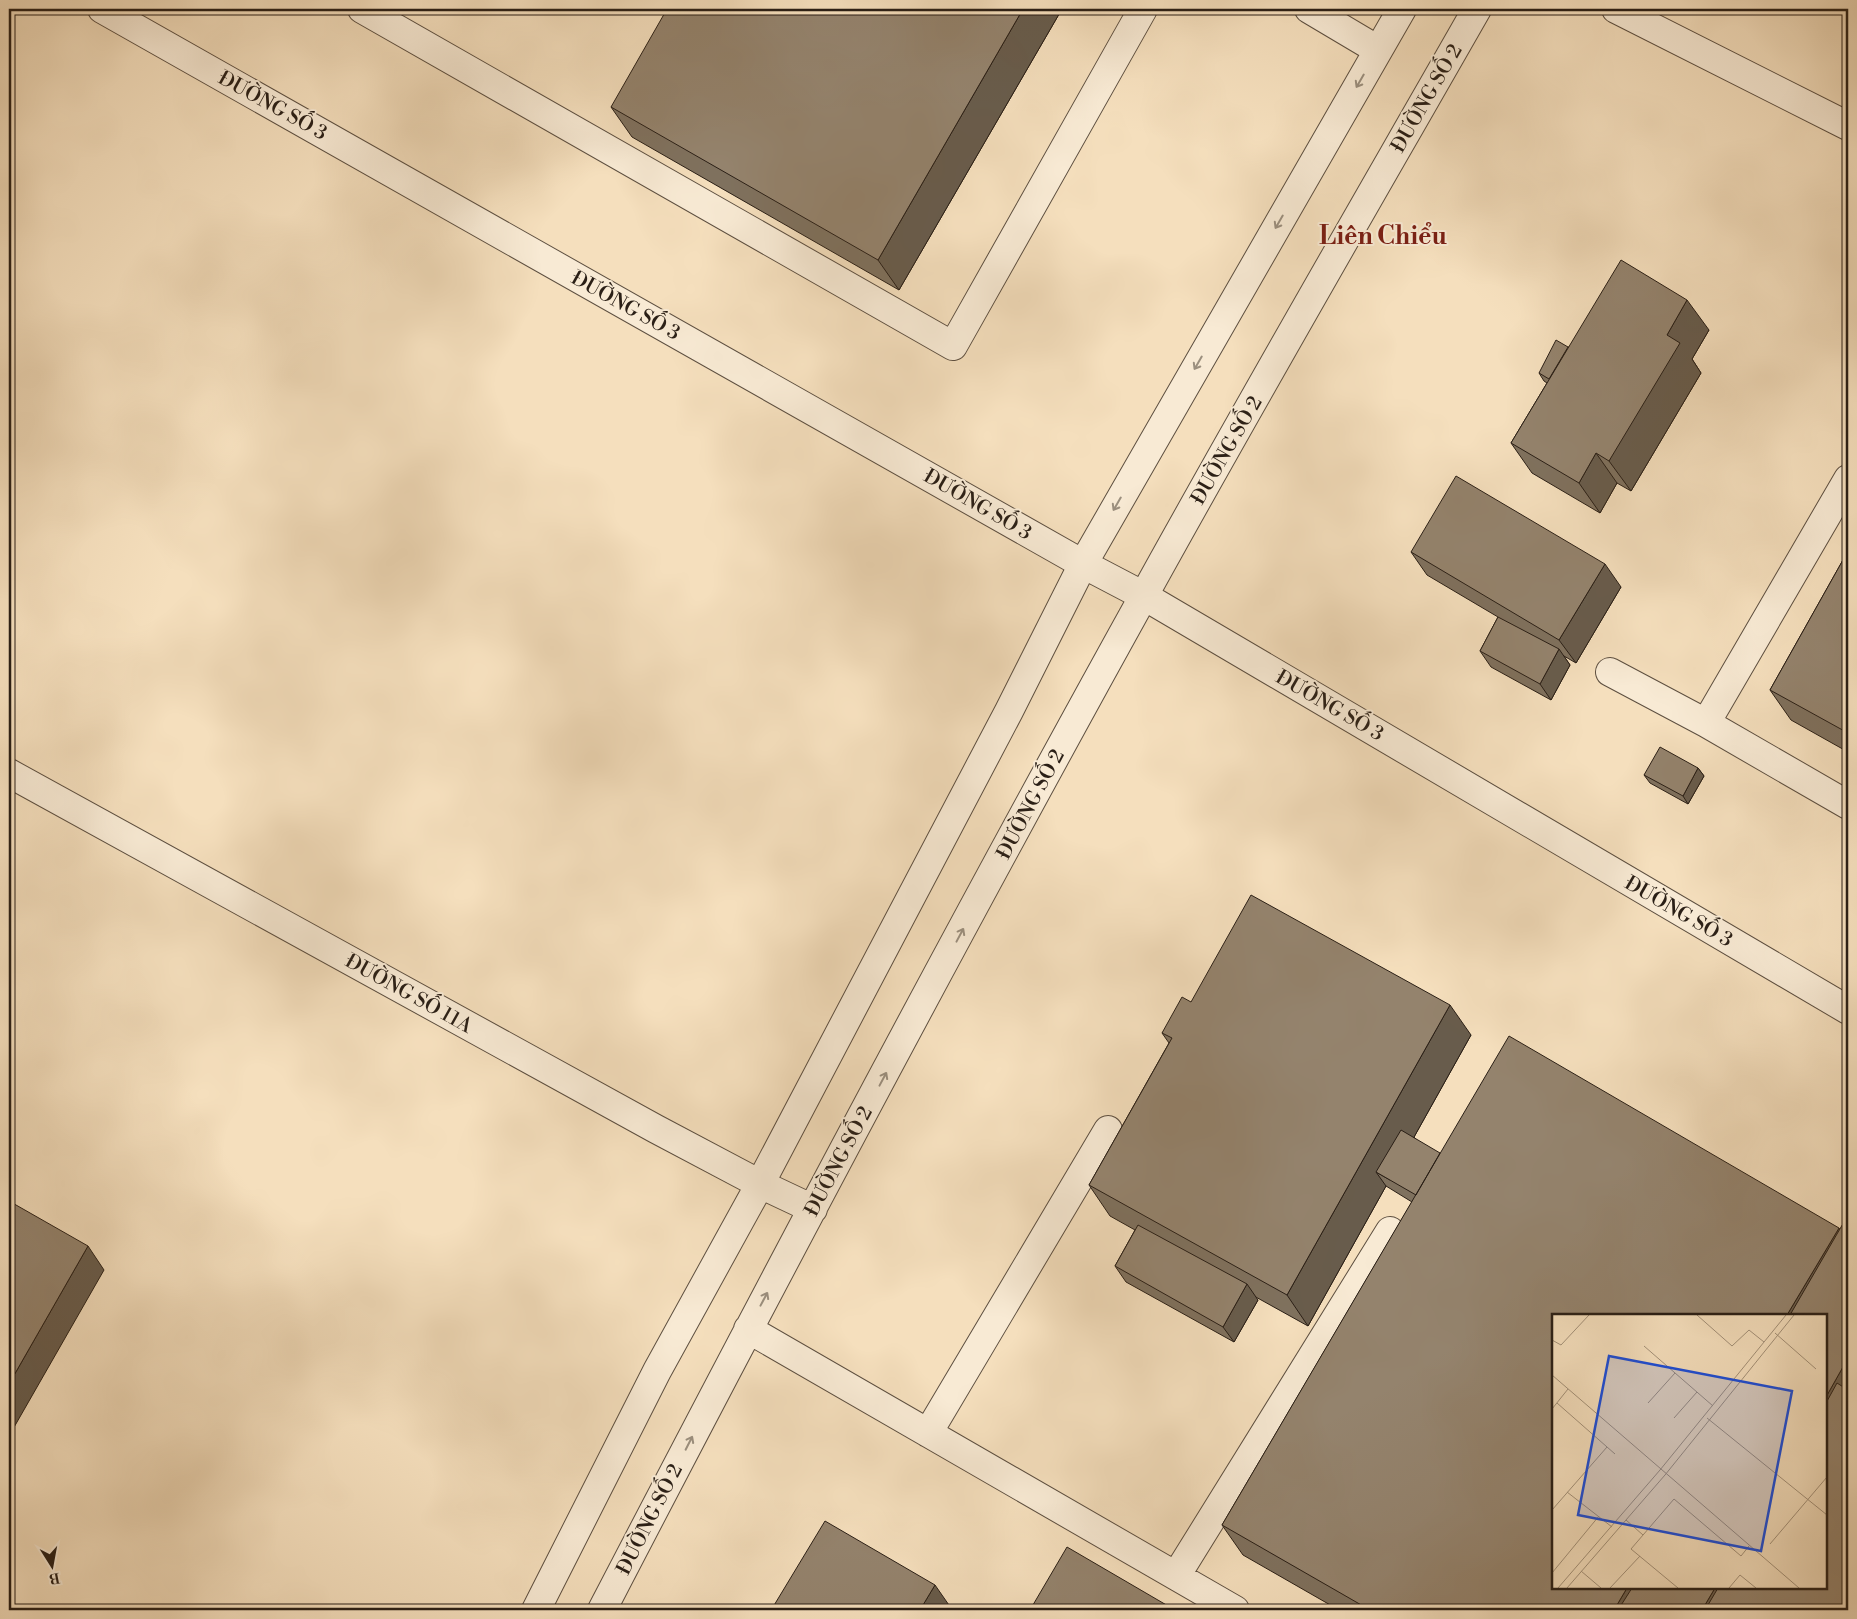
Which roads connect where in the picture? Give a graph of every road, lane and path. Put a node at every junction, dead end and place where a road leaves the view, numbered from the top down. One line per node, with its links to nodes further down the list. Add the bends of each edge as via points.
1 (102, 9): 8 (street, ĐƯỜNG SỐ 3)
2 (362, 9): 3 (street, via 953,346)
3 (1143, 9)
4 (1309, 9): 10 (street)
5 (1402, 9): 10 (street)
6 (1477, 9): 14 (street, ĐƯỜNG SỐ 2)
7 (1616, 9): 9 (street)
8 (134, 17): 13 (street, ĐƯỜNG SỐ 3)
9 (1659, 18): 11 (street)
10 (1378, 50): 13 (street, one-way to 13)
11 (1848, 126)
12 (1848, 479): 16 (street)
13 (1083, 564): 14 (street, ĐƯỜNG SỐ 3); 21 (street)
14 (1144, 596): 19 (street, ĐƯỜNG SỐ 3); 22 (street, ĐƯỜNG SỐ 2, one-way to 14)
15 (1610, 672): 16 (street)
16 (1706, 723): 18 (street)
17 (9, 773): 21 (street, ĐƯỜNG SỐ 11A)
18 (1848, 805)
19 (1848, 1010)
20 (1108, 1130): 25 (street)
21 (760, 1184): 22 (street, ĐƯỜNG SỐ 11A); 27 (street, via 657,1371)
22 (813, 1209): 24 (street, ĐƯỜNG SỐ 2, one-way to 22)
23 (1390, 1231): 26 (street)
24 (748, 1329): 25 (street); 28 (street, ĐƯỜNG SỐ 2, one-way to 24)
25 (928, 1434): 26 (street)
26 (1176, 1576): 29 (street)
27 (536, 1610)
28 (602, 1610)
29 (1235, 1610)

